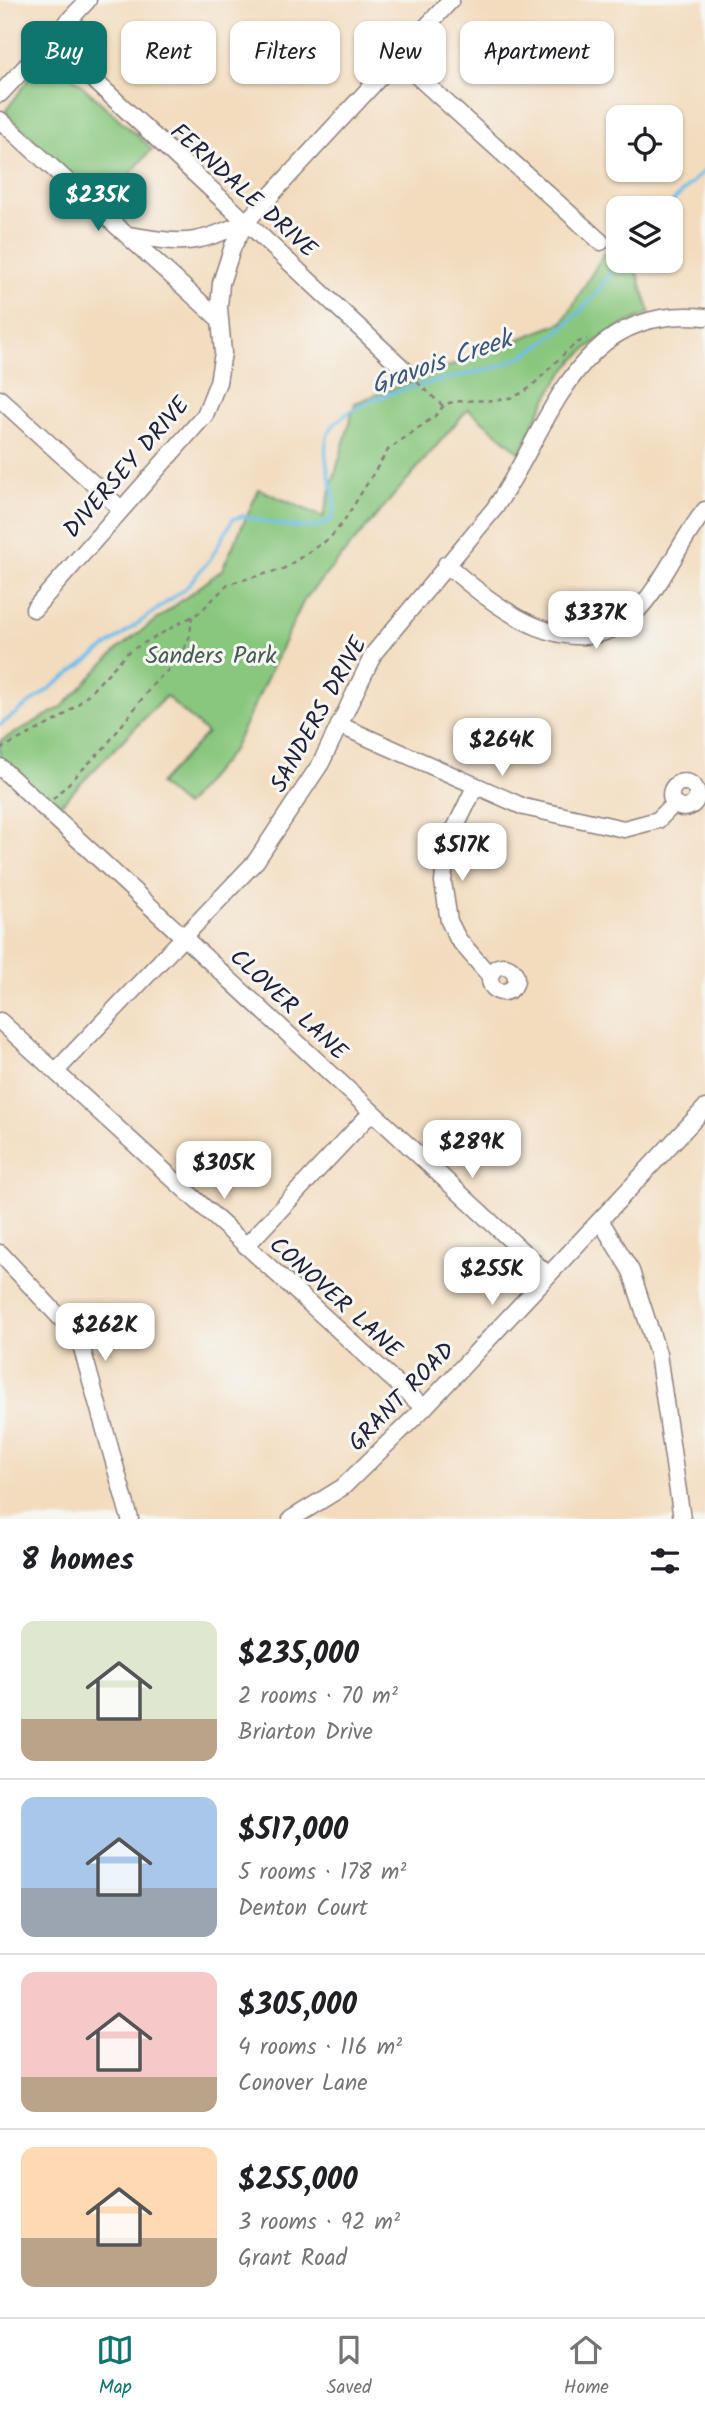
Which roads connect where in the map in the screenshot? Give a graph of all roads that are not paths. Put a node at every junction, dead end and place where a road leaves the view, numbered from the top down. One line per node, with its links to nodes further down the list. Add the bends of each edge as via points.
1 (88, 0): 3 (street)
2 (451, 0): 4 (street, DIVERSEY DRIVE)
3 (69, 21)
4 (431, 21)
5 (21, 72): 9 (street)
6 (97, 84): 11 (street, FERNDALE DRIVE)
7 (373, 84): 11 (street, DIVERSEY DRIVE)
8 (426, 84): 13 (street)
9 (0, 94)
10 (0, 120): 12 (street)
11 (247, 221): 12 (street, DIVERSEY DRIVE, via 209,240 176,243); 15 (street, DIVERSEY DRIVE, via 226,260); 16 (street, FERNDALE DRIVE)
12 (128, 235): 15 (street)
13 (601, 242)
14 (705, 317): 20 (street, SANDERS DRIVE, via 635,326 591,354 562,388 495,509)
15 (220, 320): 18 (street, DIVERSEY DRIVE, via 218,382 205,415)
16 (409, 374)
17 (0, 399): 18 (street)
18 (120, 508): 21 (street, DIVERSEY DRIVE)
19 (705, 510): 20 (street, via 638,609 617,625 589,633 563,635 515,617)
20 (446, 564): 22 (street, SANDERS DRIVE, via 374,653)
21 (34, 608)
22 (339, 725): 24 (street); 26 (street, SANDERS DRIVE, via 321,764 256,861)
23 (0, 767): 26 (street, CLOVER LANE)
24 (475, 787): 25 (street, via 524,807 624,829 658,820); 27 (street, via 447,845 443,882 449,921 458,939)
25 (674, 804)
26 (184, 936): 29 (street, SANDERS DRIVE); 31 (street, CLOVER LANE)
27 (490, 976)
28 (0, 1021): 29 (street, CONOVER LANE)
29 (56, 1071): 33 (street, CONOVER LANE)
30 (705, 1108): 32 (street, GRANT ROAD)
31 (372, 1112): 33 (street); 35 (street, CLOVER LANE)
32 (600, 1220): 35 (street, GRANT ROAD); 39 (street, via 631,1271 658,1354)
33 (246, 1245): 36 (street, CONOVER LANE)
34 (0, 1253): 38 (street, via 79,1338)
35 (547, 1274): 36 (street, GRANT ROAD)
36 (424, 1408): 37 (street, GRANT ROAD, via 344,1487)
37 (300, 1517)
38 (130, 1519)
39 (681, 1519)

